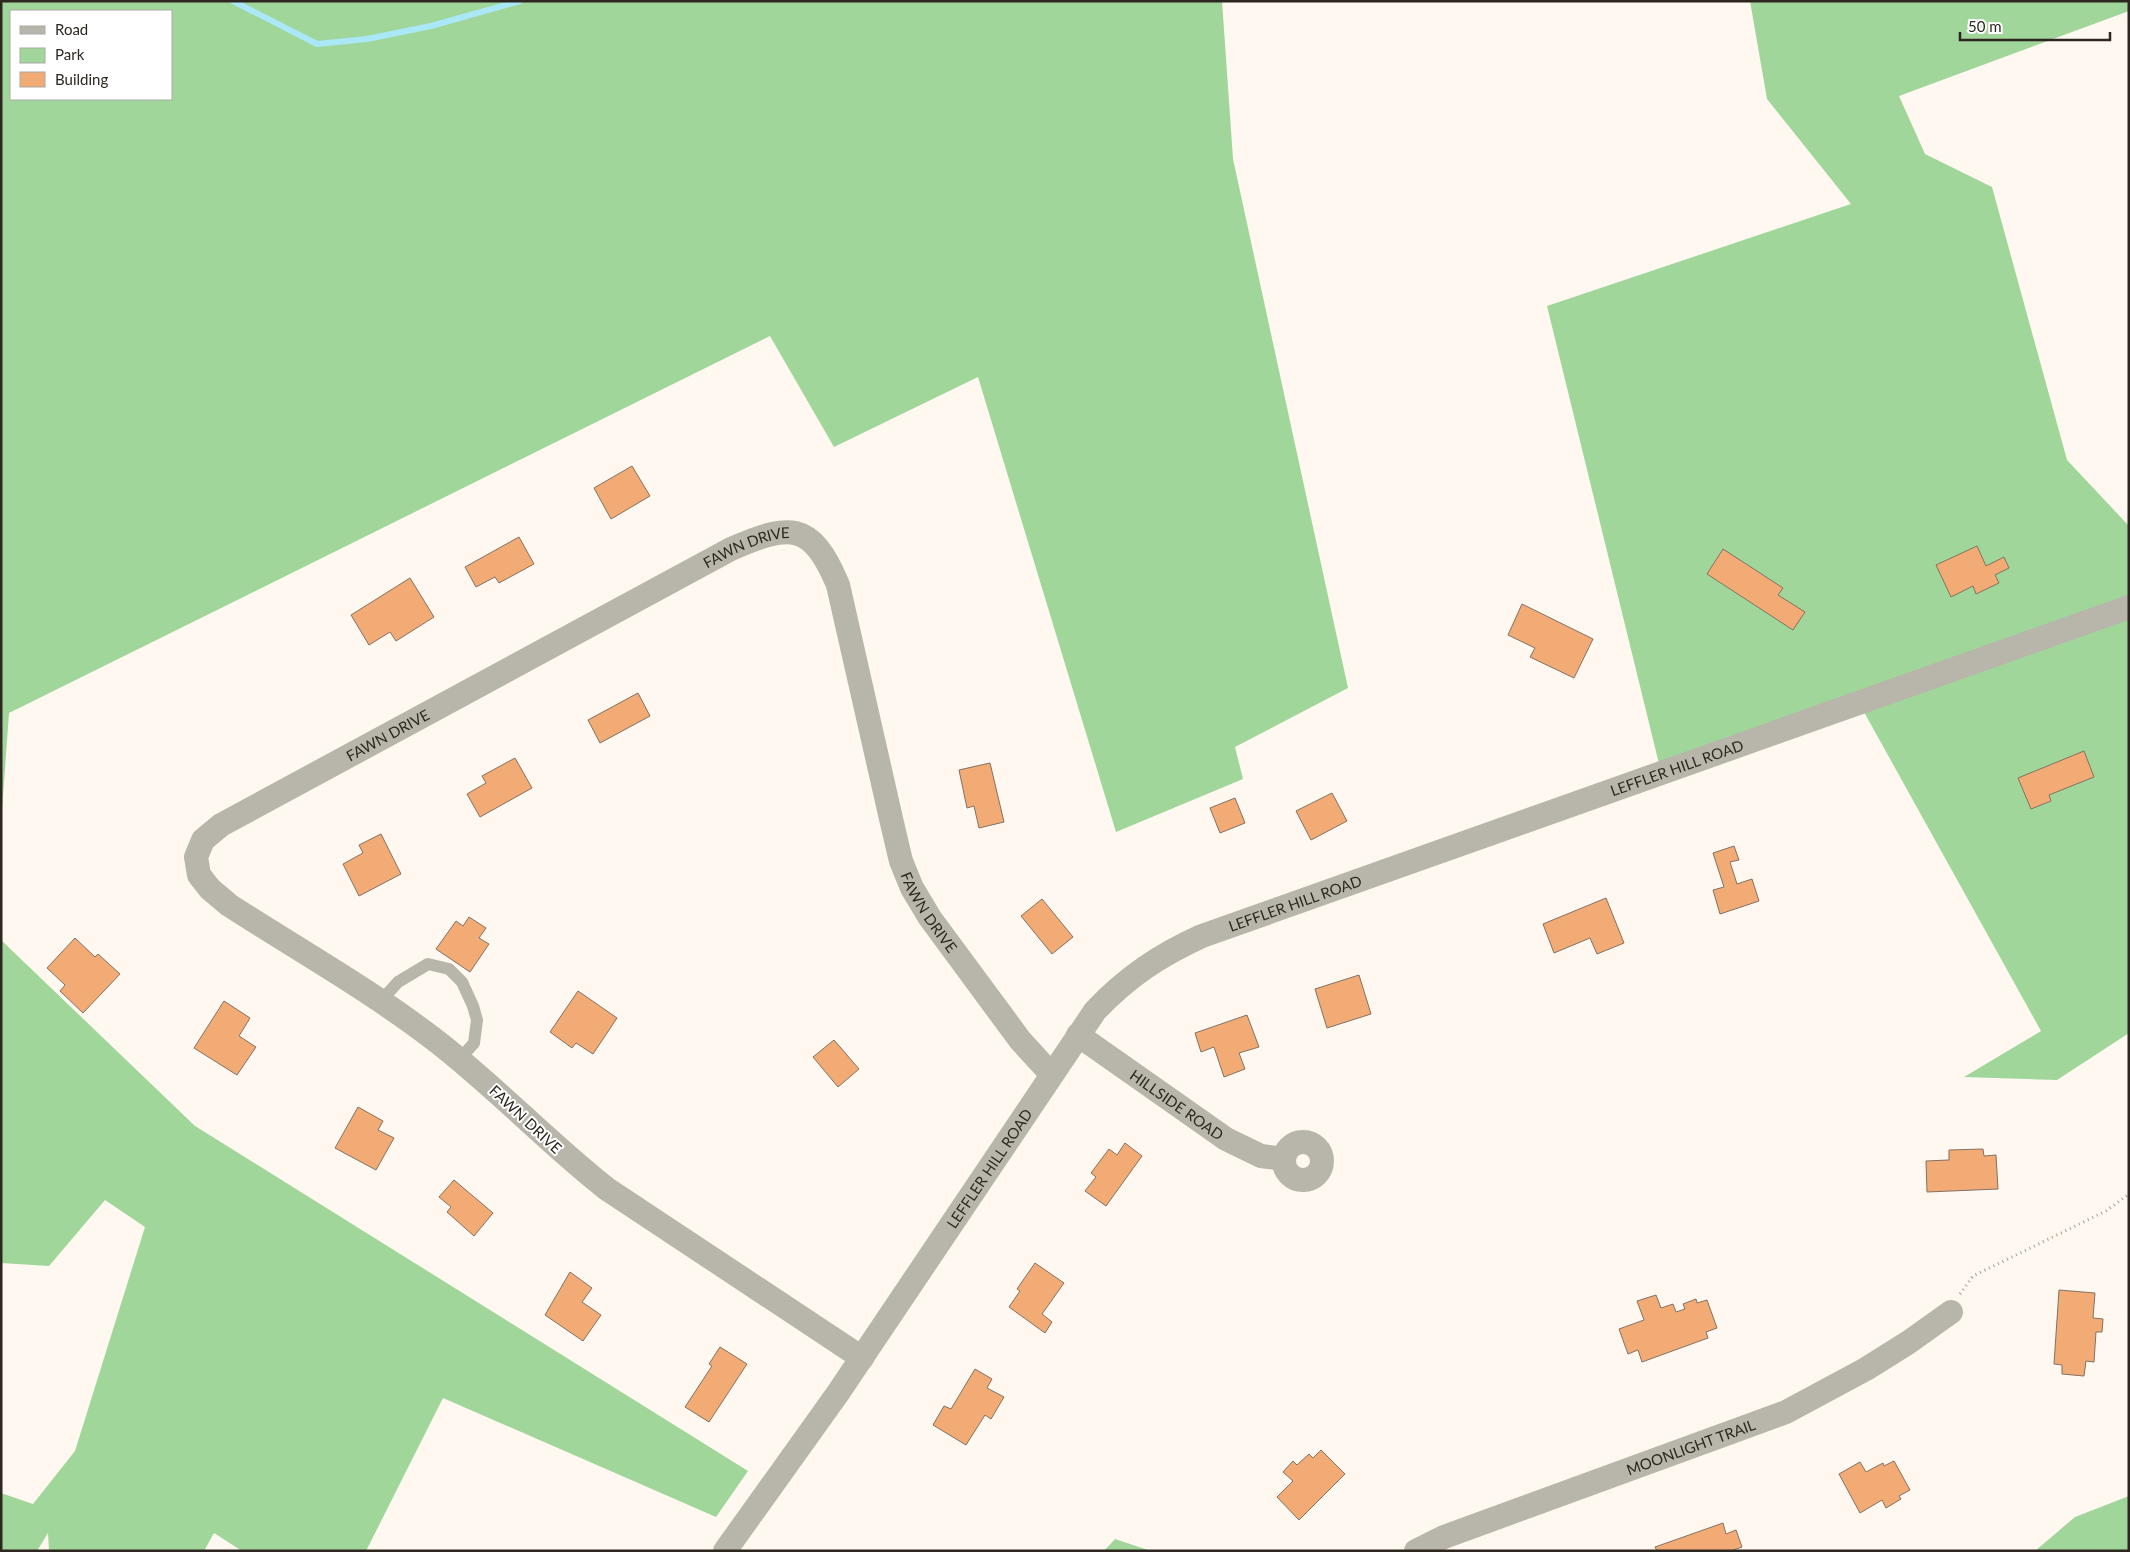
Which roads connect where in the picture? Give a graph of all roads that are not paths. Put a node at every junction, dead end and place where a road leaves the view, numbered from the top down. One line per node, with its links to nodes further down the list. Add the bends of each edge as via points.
1 (2129, 607): 3 (street, LEFFLER HILL ROAD, via 1202,936 1170,950 1116,988)
2 (380, 1002): 4 (street, FAWN DRIVE); 4 (lane, via 398,982 428,964 449,969 462,982 477,1020 474,1043); 5 (street, FAWN DRIVE, via 210,890 199,875 196,857 203,840 221,825 731,549 782,532 802,533 816,545 838,585 892,823 912,888 930,918 1020,1040)
3 (1078, 1035): 5 (street, LEFFLER HILL ROAD); 6 (street, HILLSIDE ROAD, via 1226,1140 1261,1156)
4 (459, 1060): 8 (street, FAWN DRIVE, via 607,1189)
5 (1051, 1074): 8 (street, LEFFLER HILL ROAD)
6 (1284, 1159)
7 (1950, 1312): 10 (street, MOONLIGHT TRAIL, via 1866,1369 1786,1412 1453,1534)
8 (862, 1358): 9 (street, LEFFLER HILL ROAD)
9 (725, 1551)
10 (1416, 1551)

